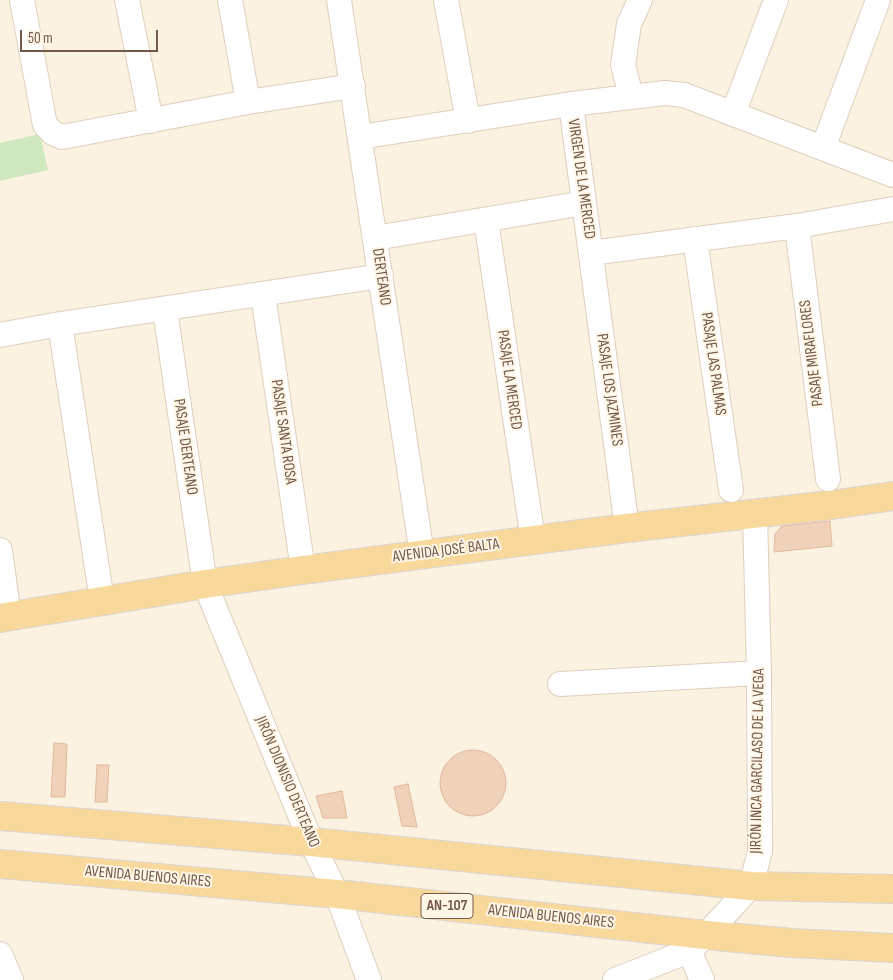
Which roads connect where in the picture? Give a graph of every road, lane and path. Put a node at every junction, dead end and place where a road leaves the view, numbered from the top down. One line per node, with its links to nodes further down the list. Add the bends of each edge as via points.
1 (22, 0): 14 (street, via 45,125 62,137)
2 (127, 0): 14 (street)
3 (230, 0): 11 (street)
4 (339, 0): 9 (street, DERTEANO)
5 (446, 0): 15 (street)
6 (640, 0): 10 (street, via 629,24 623,66)
7 (776, 0): 13 (street)
8 (878, 0): 17 (street)
9 (353, 86): 11 (street); 16 (street, DERTEANO)
10 (631, 96): 12 (street); 13 (street, via 684,95)
11 (248, 102): 14 (street)
12 (571, 104): 15 (street); 19 (street, VIRGEN DE LA MERCED)
13 (733, 114): 17 (street)
14 (151, 121)
15 (468, 121): 16 (street)
16 (360, 137): 23 (street, DERTEANO)
17 (823, 148): 18 (street)
18 (893, 175)
19 (584, 203): 21 (street); 25 (street, VIRGEN DE LA MERCED)
20 (893, 209): 22 (street)
21 (486, 220): 23 (street); 36 (street, PASAJE LA MERCED)
22 (797, 226): 24 (street); 31 (street, PASAJE MIRAFLORES)
23 (375, 238): 26 (street, DERTEANO)
24 (696, 239): 25 (street); 32 (street, PASAJE LAS PALMAS)
25 (591, 253): 35 (street, PASAJE LOS JAZMINES)
26 (381, 276): 27 (street); 38 (street, DERTEANO)
27 (264, 294): 28 (street); 39 (street, PASAJE SANTA ROSA)
28 (165, 310): 29 (street); 40 (street, PASAJE DERTEANO)
29 (60, 324): 30 (street); 41 (street)
30 (0, 335)
31 (828, 479)
32 (731, 490)
33 (893, 496): 34 (main road, AVENIDA JOSÉ BALTA)
34 (755, 514): 35 (main road, AVENIDA JOSÉ BALTA); 43 (street, JIRÓN INCA GARCILASO DE LA VEGA)
35 (627, 528): 36 (main road, AVENIDA JOSÉ BALTA)
36 (533, 540): 38 (main road, AVENIDA JOSÉ BALTA)
37 (0, 550): 42 (street)
38 (422, 554): 39 (main road, AVENIDA JOSÉ BALTA)
39 (303, 570): 40 (main road, AVENIDA JOSÉ BALTA)
40 (205, 584): 41 (main road, AVENIDA JOSÉ BALTA); 46 (street, JIRÓN DIONISIO DERTEANO)
41 (102, 601): 42 (main road, AVENIDA JOSÉ BALTA)
42 (4, 617)
43 (759, 673): 44 (street); 48 (street, JIRÓN INCA GARCILASO DE LA VEGA, via 760,851)
44 (560, 684)
45 (0, 816): 46 (main road)
46 (311, 842): 48 (main road); 50 (street, JIRÓN DIONISIO DERTEANO)
47 (0, 864): 50 (main road, AVENIDA BUENOS AIRES / AN-107)
48 (751, 886): 49 (main road); 51 (street, JIRÓN INCA GARCILASO DE LA VEGA)
49 (893, 889)
50 (337, 894): 51 (main road, AVENIDA BUENOS AIRES / AN-107); 55 (street, JIRÓN DIONISIO DERTEANO)
51 (697, 943): 52 (main road, AVENIDA BUENOS AIRES / AN-107, via 792,942); 56 (street); 57 (street)
52 (893, 948)
53 (0, 954): 54 (street)
54 (11, 980)
55 (369, 980)
56 (615, 980)
57 (702, 980)

